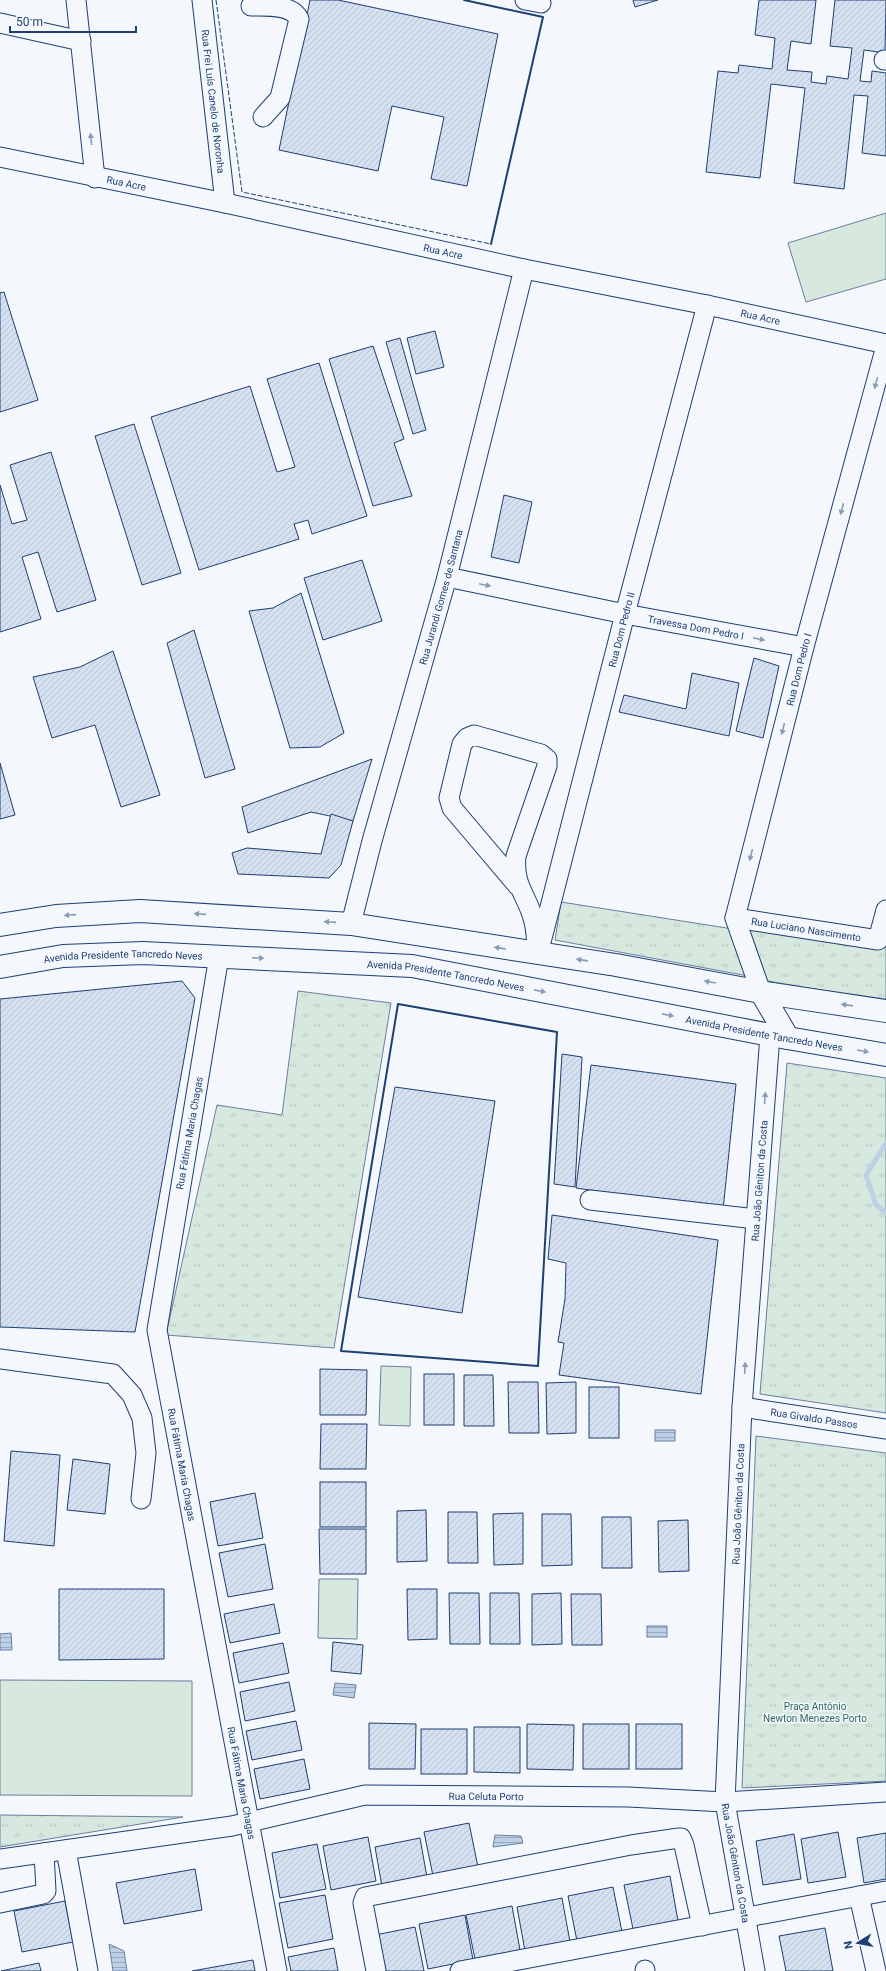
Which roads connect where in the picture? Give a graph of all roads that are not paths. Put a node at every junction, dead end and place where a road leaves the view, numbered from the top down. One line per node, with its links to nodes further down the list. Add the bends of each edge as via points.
1 (76, 0): 5 (street)
2 (202, 0): 10 (street, Rua Frei Luís Canelo de Noronha)
3 (251, 6): 6 (street, via 292,10 299,19 280,98)
4 (0, 23): 5 (street)
5 (82, 41): 9 (street, one-way to 5)
6 (263, 117)
7 (0, 157): 9 (street, Rua Acre)
8 (0, 166): 9 (street, via 72,181)
9 (95, 178): 10 (street, Rua Acre)
10 (225, 204): 11 (street, Rua Acre)
11 (524, 269): 12 (street, Rua Acre); 14 (street, Rua Jurandi Gomes de Santana)
12 (707, 305): 13 (street, Rua Acre); 15 (street, Rua Dom Pedro II)
13 (886, 345): 16 (street, Rua Dom Pedro I, one-way to 16)
14 (447, 577): 15 (street, Travessa Dom Pedro I, one-way to 15); 20 (street, Rua Jurandi Gomes de Santana)
15 (625, 614): 16 (street, Travessa Dom Pedro I, one-way to 16); 22 (street, Rua Dom Pedro II)
16 (804, 648): 19 (street, Rua Dom Pedro I, one-way to 19)
17 (518, 886): 17 (street, via 516,856 548,761 541,754 470,736 462,744 449,798 452,808); 22 (street, via 534,922)
18 (886, 910): 19 (street, Rua Luciano Nascimento, via 878,940)
19 (735, 918): 25 (street)
20 (351, 924): 21 (main road, one-way to 21, via 140,910 56,916); 22 (main road, one-way to 20)
21 (0, 925)
22 (538, 954): 25 (main road, one-way to 22, via 616,965)
23 (220, 956): 24 (main road, Avenida Presidente Tancredo Neves, via 143,953 64,956); 27 (main road, Avenida Presidente Tancredo Neves, one-way to 27, via 412,966); 37 (street, Rua Fátima Maria Chagas, via 157,1330)
24 (0, 967)
25 (755, 991): 26 (main road, one-way to 25); 27 (main road)
26 (886, 1011)
27 (779, 1037): 28 (main road, Avenida Presidente Tancredo Neves, one-way to 28); 30 (street, Rua João Gêniton da Costa, one-way to 27)
28 (886, 1055)
29 (590, 1200): 30 (street)
30 (756, 1219): 32 (street, Rua João Gêniton da Costa, one-way to 30)
31 (0, 1359): 34 (street, via 112,1374 132,1394 142,1418 146,1453)
32 (742, 1406): 33 (street, Rua Givaldo Passos); 36 (street, Rua João Gêniton da Costa)
33 (886, 1429)
34 (141, 1499)
35 (886, 1792): 36 (street, Rua Celuta Porto)
36 (725, 1802): 37 (street, Rua Celuta Porto, via 628,1797 375,1795 356,1797); 44 (street, Rua João Gêniton da Costa)
37 (250, 1822): 38 (street, Rua Celuta Porto); 47 (street, Rua Fátima Maria Chagas)
38 (66, 1850): 39 (street, Rua Celuta Porto); 46 (street)
39 (44, 1853): 40 (street, Rua Celuta Porto); 43 (street, via 47,1885 43,1894)
40 (0, 1859)
41 (886, 1891): 42 (street)
42 (860, 1896): 44 (street); 51 (street)
43 (0, 1903)
44 (745, 1917): 45 (street); 50 (street, Rua João Gêniton da Costa)
45 (702, 1926): 48 (street, via 684,1845 681,1838 678,1838 365,1897 363,1903); 49 (street)
46 (88, 1971)
47 (277, 1971)
48 (376, 1971)
49 (460, 1971)
50 (755, 1971)
51 (876, 1971)

